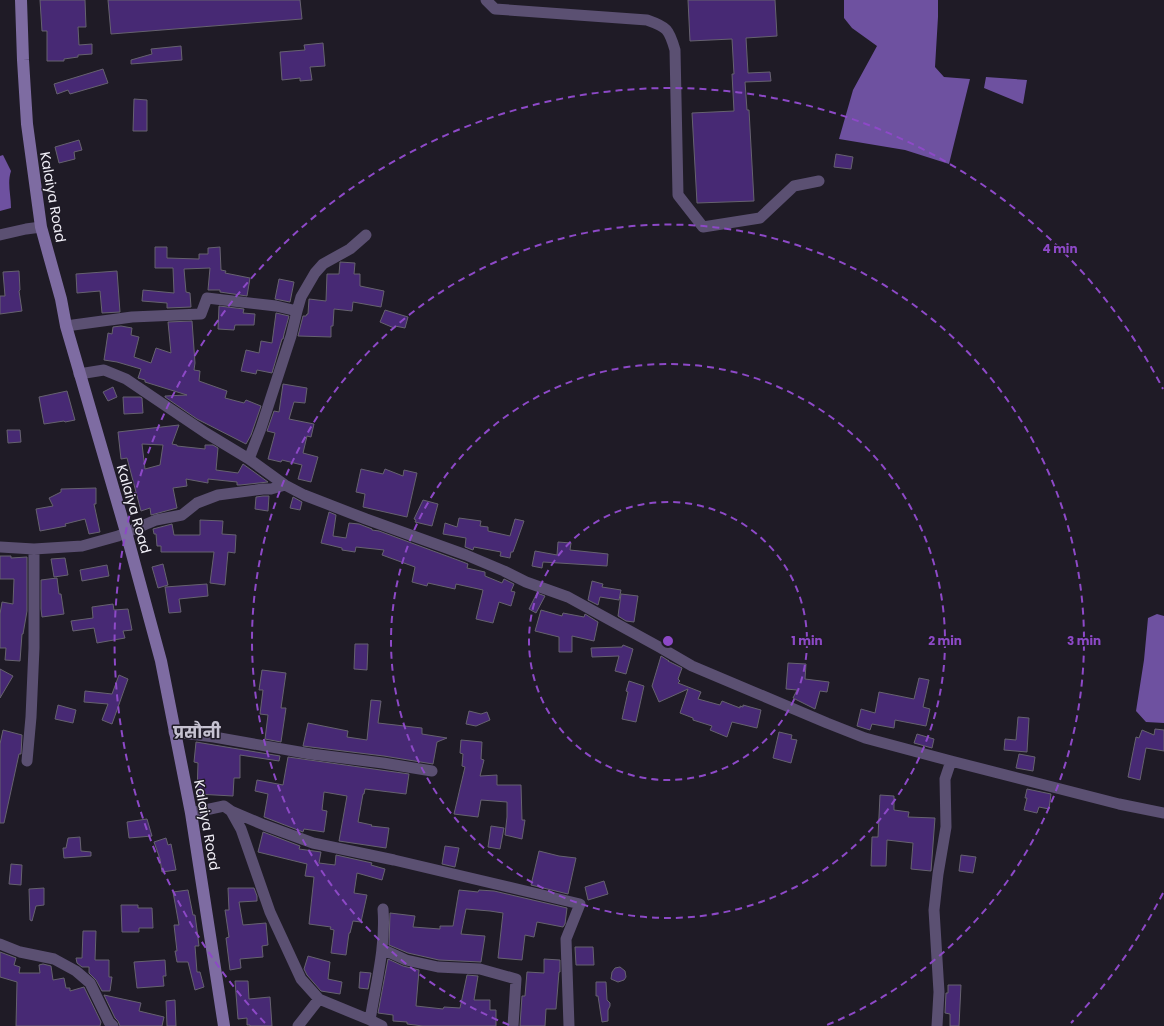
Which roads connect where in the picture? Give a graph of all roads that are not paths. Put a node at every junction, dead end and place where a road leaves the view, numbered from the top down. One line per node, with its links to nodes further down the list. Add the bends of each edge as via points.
1 (21, 0): 4 (main road, Kalaiya Road, via 27,124)
2 (486, 0): 3 (street, via 495,9 647,20 661,24 670,34 675,50 678,195 703,227 760,218 794,186)
3 (819, 181)
4 (41, 227): 5 (street); 8 (main road, Kalaiya Road)
5 (0, 235)
6 (366, 235): 7 (street, via 314,273 301,296)
7 (297, 311): 8 (street, via 207,298 201,314 132,317); 10 (street, via 291,336)
8 (66, 326): 9 (main road, Kalaiya Road)
9 (79, 374): 10 (street, via 104,370 126,379); 12 (main road, Kalaiya Road)
10 (249, 459): 11 (street)
11 (285, 485): 12 (street, via 218,496 197,503 182,515 156,520); 17 (street, via 568,597 692,666 827,723 865,738)
12 (126, 532): 14 (street, via 111,539 82,546); 15 (main road, Kalaiya Road, via 160,661)
13 (0, 547): 14 (street)
14 (34, 549): 16 (street, via 33,679)
15 (174, 732): 18 (street, via 214,736 311,754); 20 (main road, Kalaiya Road)
16 (27, 761)
17 (951, 761): 21 (street); 33 (street, via 945,779 946,827 934,910)
18 (432, 771)
19 (231, 811): 20 (street, via 224,806); 25 (street, via 241,829 270,912 301,979); 32 (street, via 313,842 580,904 566,939)
20 (191, 812): 28 (main road, Kalaiya Road)
21 (1164, 813)
22 (383, 909): 24 (street)
23 (0, 944): 27 (street, via 20,952 54,959 76,971 90,983)
24 (382, 949): 26 (street); 31 (street, via 406,960 438,967 480,969 516,979)
25 (319, 999): 26 (street); 29 (street)
26 (370, 1020): 30 (street)
27 (110, 1025)
28 (224, 1026)
29 (298, 1026)
30 (382, 1026)
31 (512, 1026)
32 (569, 1026)
33 (937, 1026)

